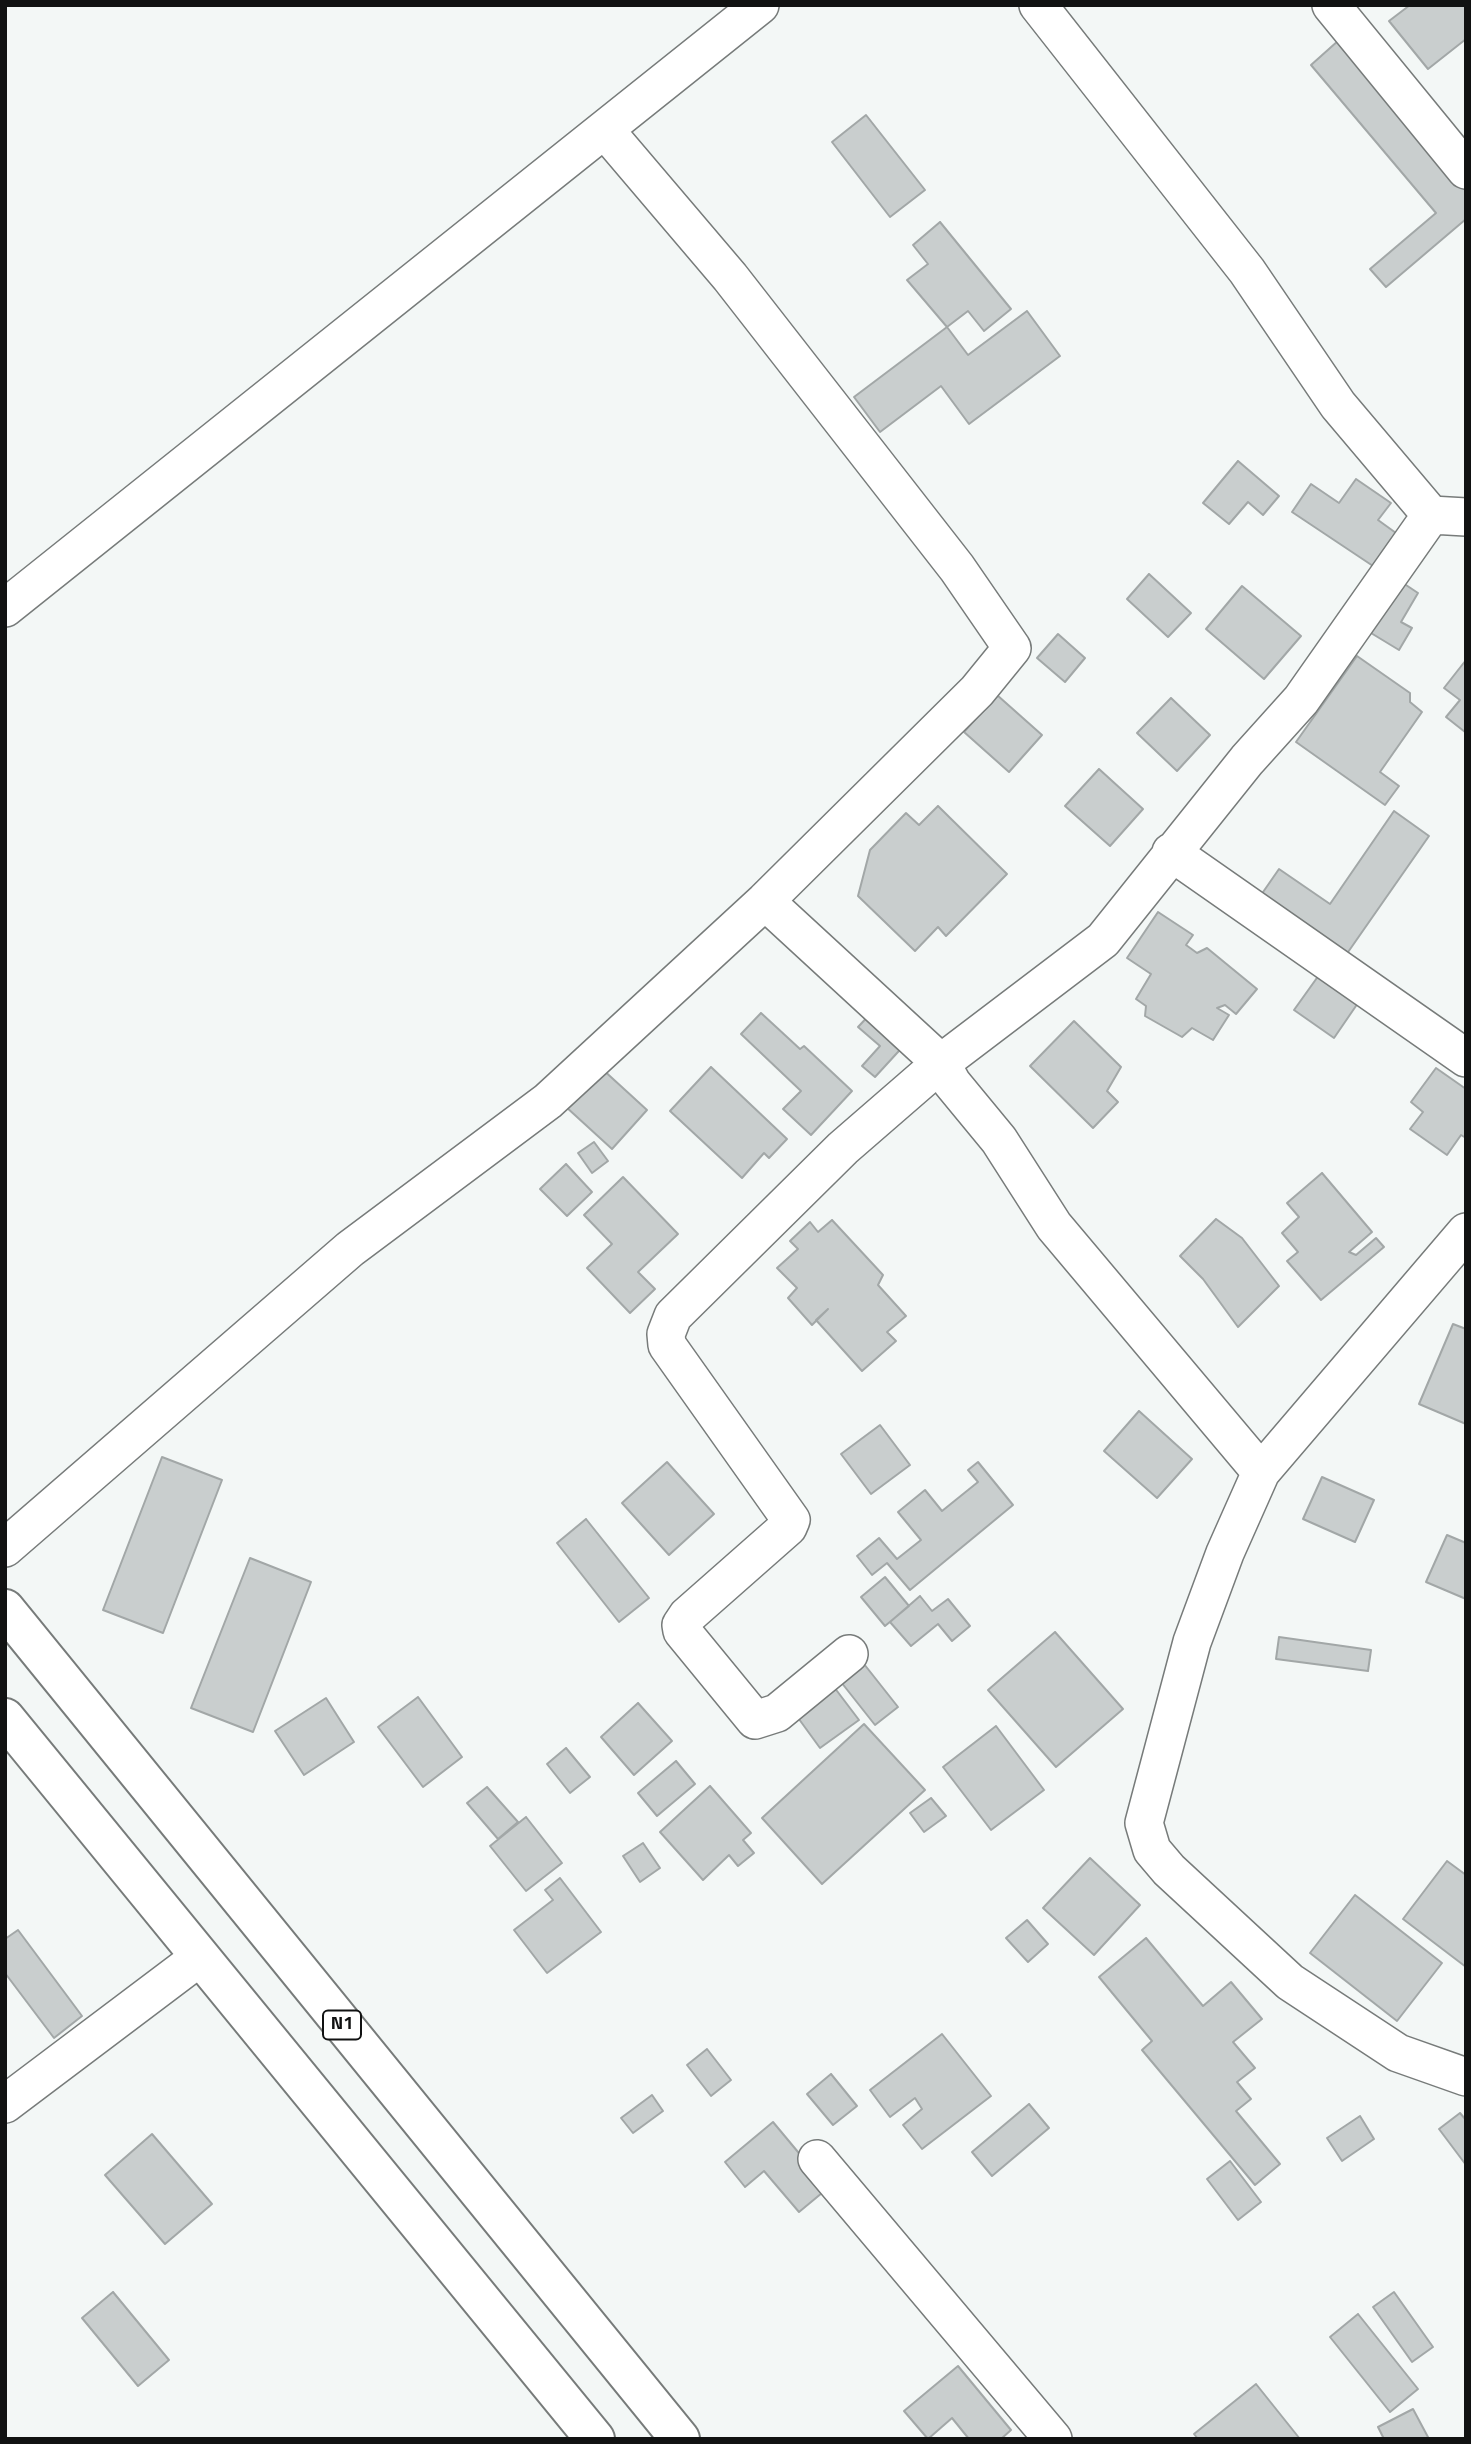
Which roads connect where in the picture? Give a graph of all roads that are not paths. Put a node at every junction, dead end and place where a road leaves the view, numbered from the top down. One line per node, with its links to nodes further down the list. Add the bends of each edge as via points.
1 (760, 5): 4 (street)
2 (1038, 5): 6 (street, via 1247,271 1338,405)
3 (1331, 5): 5 (street)
4 (606, 130): 7 (street); 9 (street, via 730,277 957,568 1012,648 977,691)
5 (1466, 170)
6 (1448, 516): 8 (street, via 1301,700)
7 (5, 608)
8 (1171, 852): 10 (street); 11 (street, via 1103,940)
9 (765, 901): 11 (street); 14 (street, via 548,1101 350,1249)
10 (1466, 1058)
11 (941, 1063): 13 (street, via 999,1140 1054,1226); 16 (street, via 843,1148 673,1316 666,1334 667,1345 791,1520 687,1616 682,1631 755,1720 777,1713)
12 (1466, 1232): 13 (street)
13 (1261, 1472): 19 (street, via 1192,1642 1144,1823 1152,1850 1186,1888 1290,1982 1398,2053)
14 (5, 1548)
15 (5, 1609): 23 (highway, N1)
16 (849, 1654)
17 (5, 1717): 18 (highway)
18 (200, 1957): 20 (street); 22 (highway)
19 (1466, 2077)
20 (5, 2104)
21 (817, 2159): 24 (street)
22 (596, 2439)
23 (680, 2439)
24 (1054, 2439)

